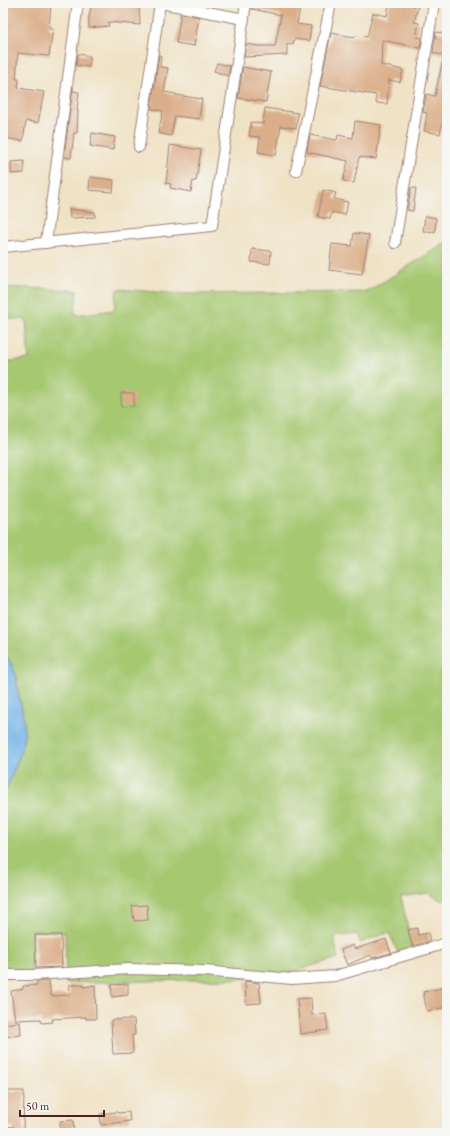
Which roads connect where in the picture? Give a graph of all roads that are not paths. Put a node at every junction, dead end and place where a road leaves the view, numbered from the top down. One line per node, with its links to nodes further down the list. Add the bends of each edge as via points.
1 (78, 3): 9 (street)
2 (161, 3): 6 (street); 7 (street)
3 (246, 3): 6 (street)
4 (331, 3): 8 (street)
5 (434, 3): 10 (street)
6 (244, 19): 9 (street, via 212,226)
7 (140, 147)
8 (296, 171)
9 (46, 243): 11 (street)
10 (395, 243)
11 (3, 247)
12 (447, 943): 13 (street, via 335,976 292,979 204,971 129,969 34,975)
13 (3, 974)

